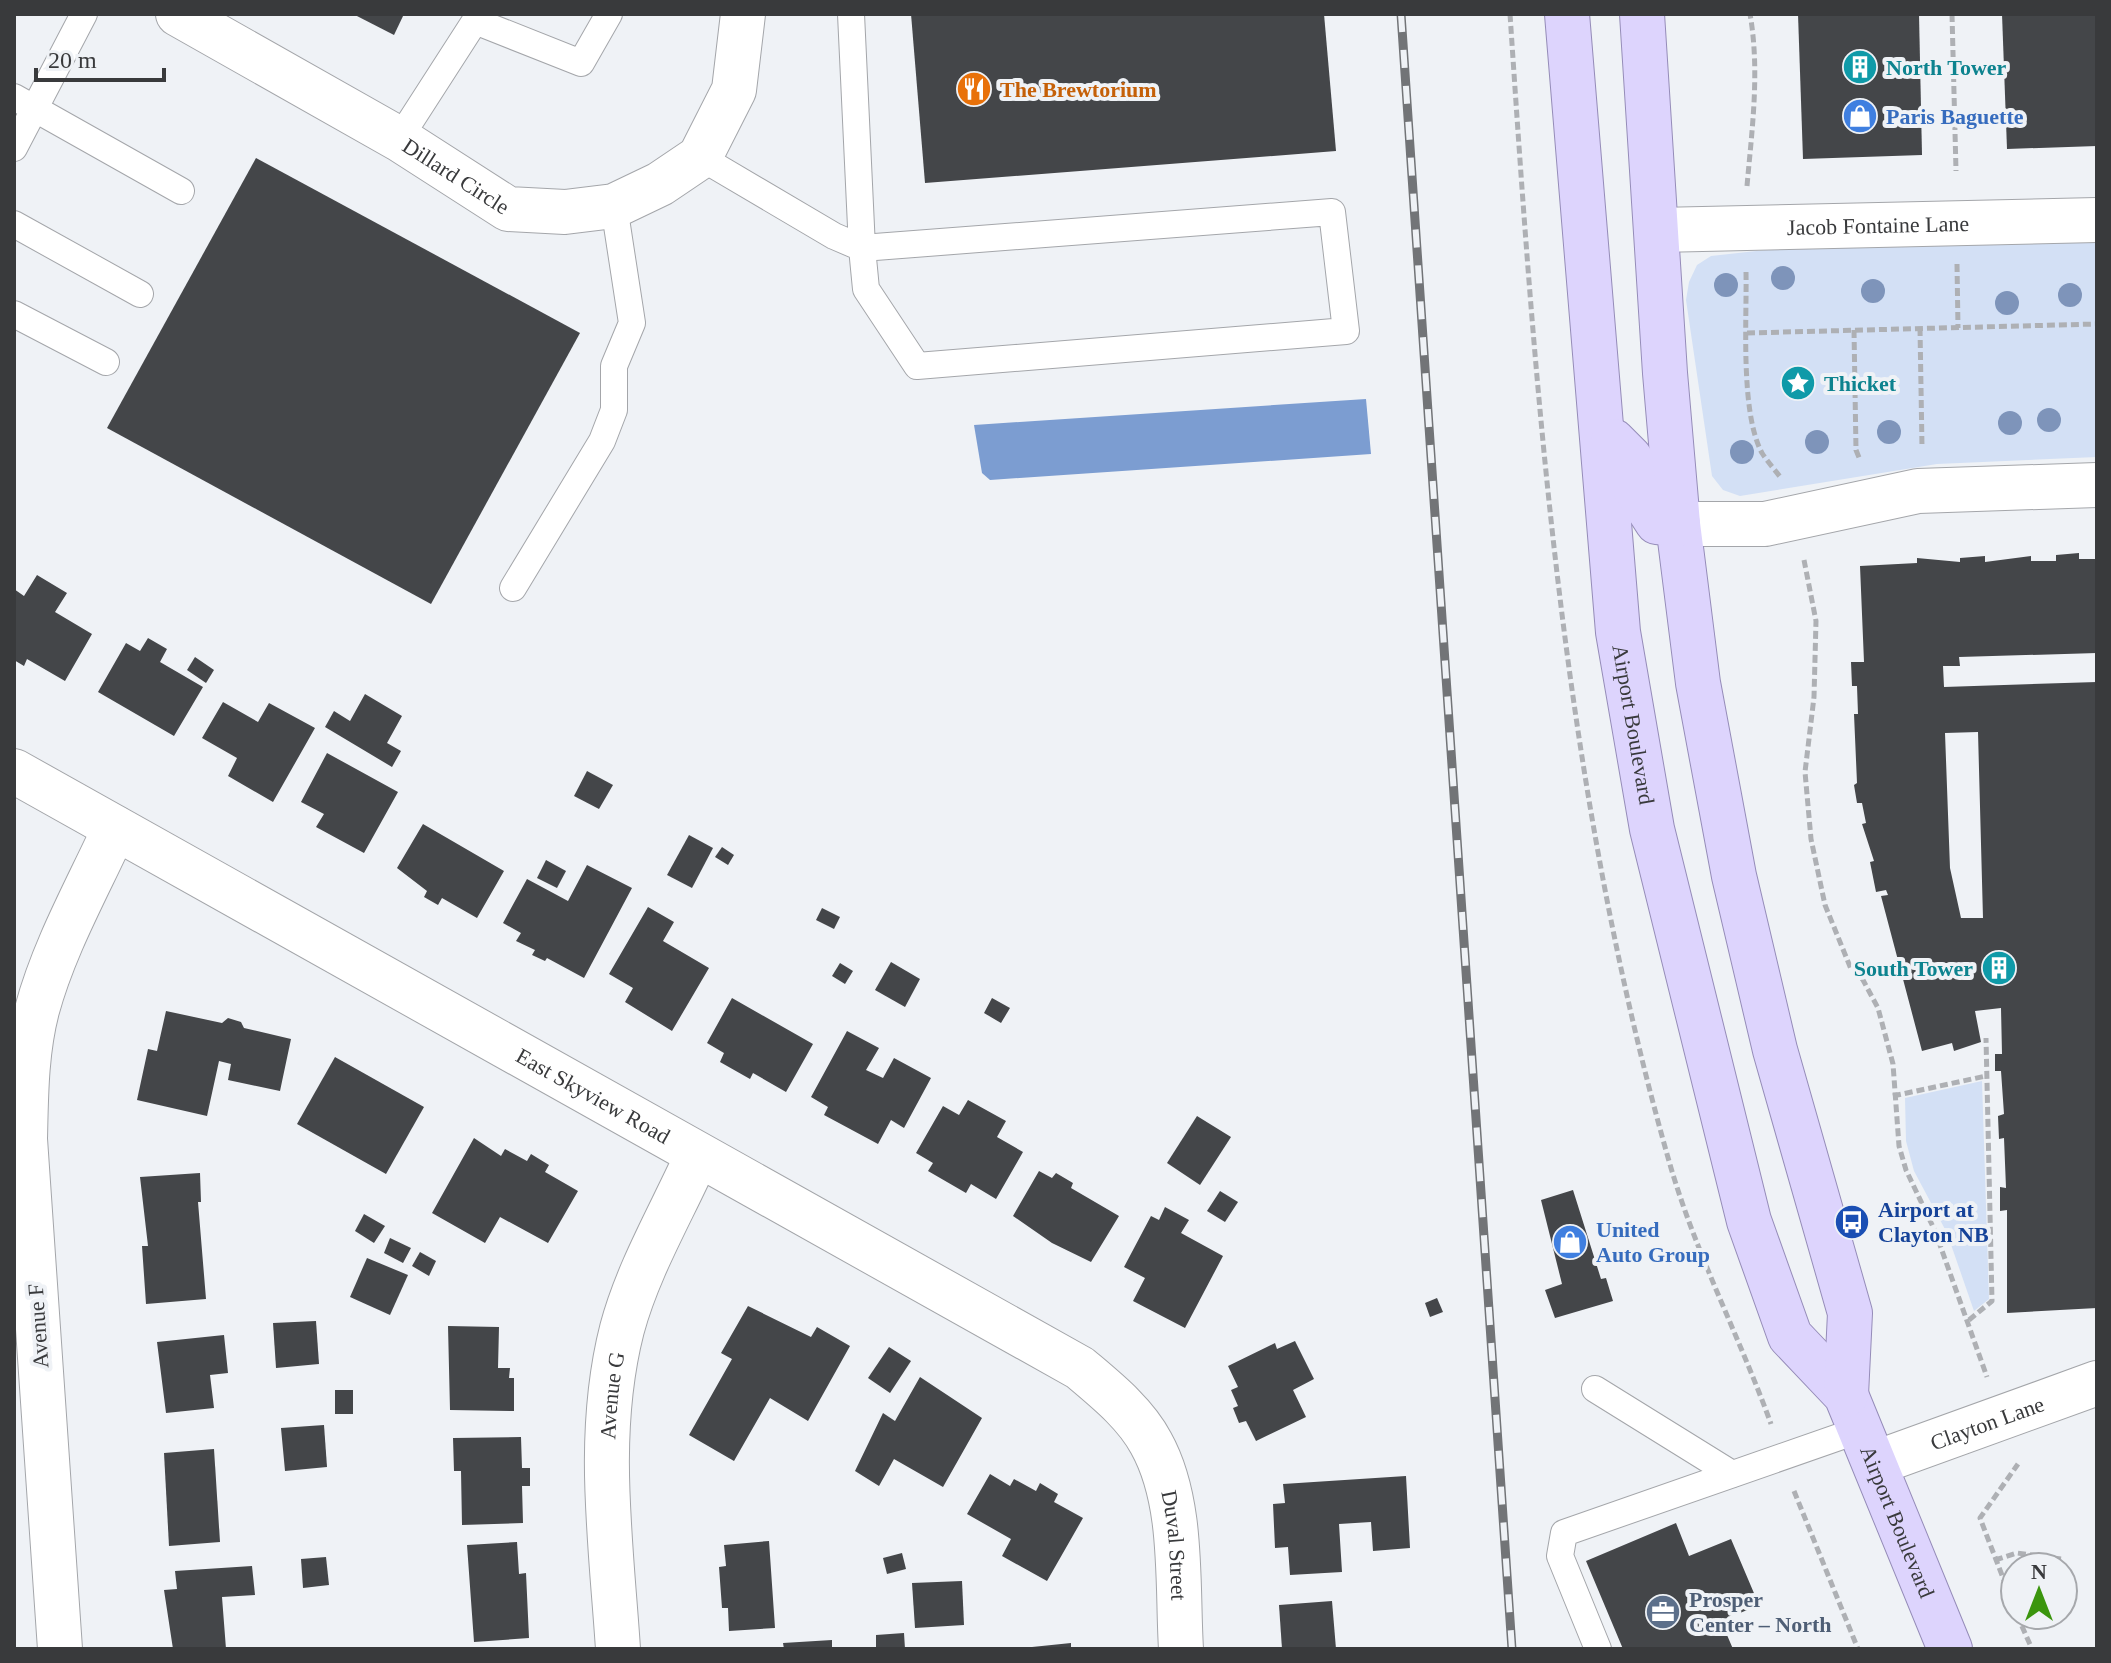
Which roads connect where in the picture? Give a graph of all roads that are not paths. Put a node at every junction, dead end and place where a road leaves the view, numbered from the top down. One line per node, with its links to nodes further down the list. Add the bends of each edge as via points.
1 (84, 14): 8 (lane)
2 (178, 14): 9 (street, Dillard Circle)
3 (609, 14): 9 (lane, via 581,63 475,21)
4 (743, 14): 11 (street, Dillard Circle, via 734,90)
5 (851, 14): 17 (lane)
6 (1567, 14): 21 (main road, Airport Boulevard)
7 (1642, 14): 16 (main road, Airport Boulevard)
8 (24, 103): 10 (lane); 12 (lane)
9 (399, 139): 13 (street, Dillard Circle, via 508,209 565,212)
10 (14, 148)
11 (700, 157): 13 (street, Dillard Circle); 17 (lane)
12 (181, 191)
13 (614, 206): 24 (lane, via 632,323 614,366 614,410 602,441)
14 (2097, 220): 16 (street, Jacob Fontaine Lane)
15 (14, 224): 18 (lane)
16 (1658, 230): 23 (main road, Airport Boulevard)
17 (862, 248): 17 (lane, via 866,289 917,366 1346,331 1332,212)
18 (140, 294)
19 (14, 314): 20 (lane)
20 (106, 362)
21 (1599, 427): 23 (main road, via 1630,458 1633,485 1647,511 1657,522); 30 (main road, Airport Boulevard, via 1618,632 1652,829 1749,1221 1790,1336)
22 (2097, 485): 23 (street, via 1918,491 1765,524)
23 (1678, 524): 30 (main road, Airport Boulevard, via 1698,683 1734,876 1775,1050 1850,1313)
24 (513, 588)
25 (14, 771): 26 (street, East Skyview Road)
26 (115, 828): 27 (street, East Skyview Road); 33 (street, Avenue F, via 61,943 37,1011 26,1078 25,1139)
27 (697, 1156): 31 (street, East Skyview Road, via 1080,1368 1119,1401); 34 (street, Avenue G, via 623,1326 609,1393 606,1463)
28 (2097, 1383): 30 (street, Clayton Lane)
29 (1595, 1389): 32 (lane)
30 (1861, 1429): 32 (lane); 37 (main road, Airport Boulevard)
31 (1151, 1443): 35 (street, Duval Street, via 1166,1482 1173,1523)
32 (1732, 1474): 36 (lane, via 1564,1533 1560,1556)
33 (60, 1649)
34 (618, 1649)
35 (1181, 1649)
36 (1598, 1649)
37 (1950, 1649)

